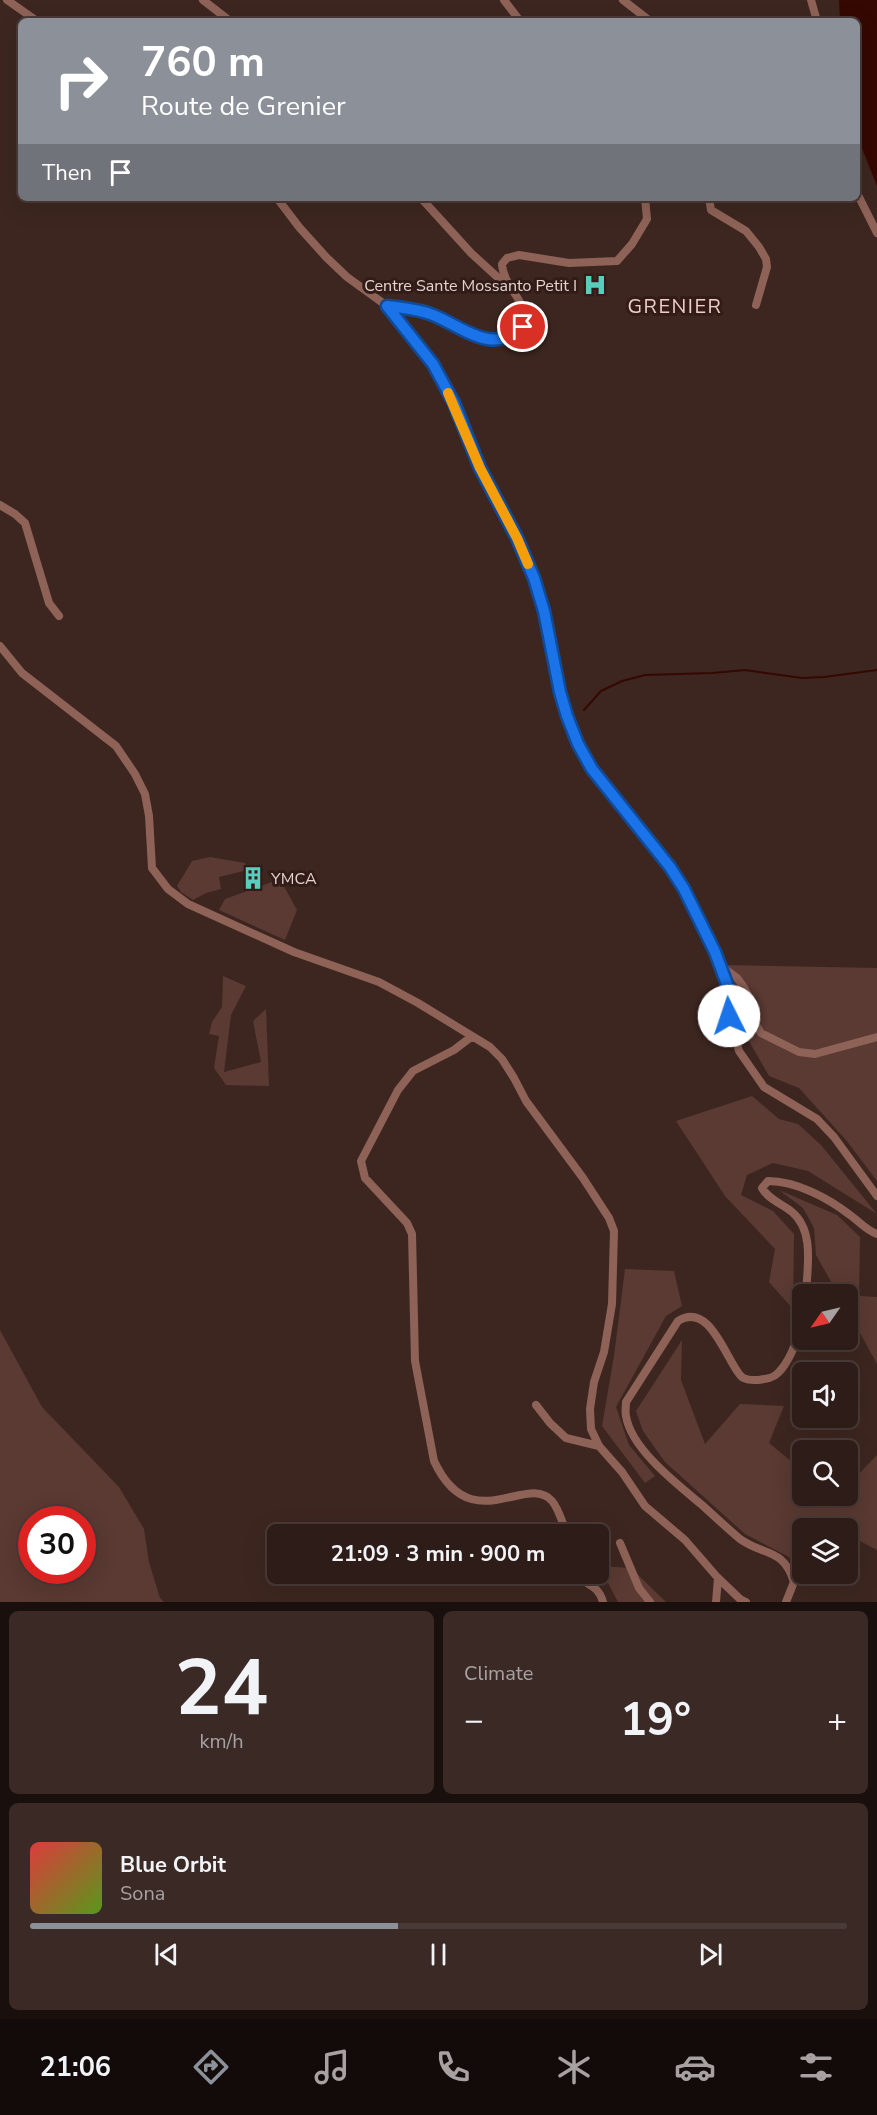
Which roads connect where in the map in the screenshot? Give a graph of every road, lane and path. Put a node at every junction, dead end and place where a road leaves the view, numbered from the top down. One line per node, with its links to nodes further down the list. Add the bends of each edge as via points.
1 (7, 0): 6 (street)
2 (203, 0): 7 (street)
3 (504, 0): 8 (street)
4 (624, 0): 9 (street)
5 (811, 0): 10 (street)
6 (33, 18)
7 (226, 18)
8 (518, 18)
9 (646, 18)
10 (816, 18)
11 (860, 199): 16 (street)
12 (279, 201): 19 (street, via 326,257)
13 (424, 201): 17 (street, via 471,253)
14 (645, 201): 17 (street, via 647,219 617,261 569,263 519,255 507,258 502,270)
15 (710, 201): 18 (street, via 711,210 746,231 766,259)
16 (877, 233)
17 (511, 289): 19 (street, via 525,320 523,327 504,339 477,338 432,314)
18 (756, 305)
19 (387, 306): 23 (street, via 433,364 517,538 544,611 560,692 578,744 592,769 670,867)
20 (0, 505): 21 (street, via 25,523 49,603)
21 (59, 616)
22 (0, 646): 24 (street, via 22,673 116,746 145,794 152,868 168,889 188,904 294,952 379,982)
23 (720, 966): 25 (street, via 743,986 761,1033 799,1052 816,1054); 26 (street, via 727,984 729,1016 739,1051 748,1066 764,1086 817,1119)
24 (471, 1037): 31 (street, via 502,1059 614,1231 612,1304 590,1409 591,1429); 32 (street, via 413,1071 398,1090 361,1161 365,1178 407,1223 412,1234 416,1361 434,1461 441,1474 451,1488 474,1500 543,1494 552,1501)
25 (877, 1037)
26 (877, 1196)
27 (877, 1234): 28 (street, via 836,1204 780,1181 768,1181 762,1188 765,1193 794,1213 805,1232)
28 (806, 1284)
29 (792, 1349): 40 (street, via 778,1372 769,1378 748,1381 740,1376 724,1346 703,1322 686,1316 678,1321 626,1402 626,1416 634,1435 668,1478 742,1540 770,1552 790,1568 794,1582)
30 (536, 1405): 31 (street, via 566,1438)
31 (599, 1446): 34 (street, via 645,1506 685,1540)
32 (562, 1524)
33 (620, 1543): 37 (street, via 639,1588)
34 (718, 1578): 38 (street); 39 (street)
35 (591, 1584): 36 (street)
36 (603, 1602)
37 (650, 1602)
38 (716, 1602)
39 (746, 1602)
40 (786, 1602)

